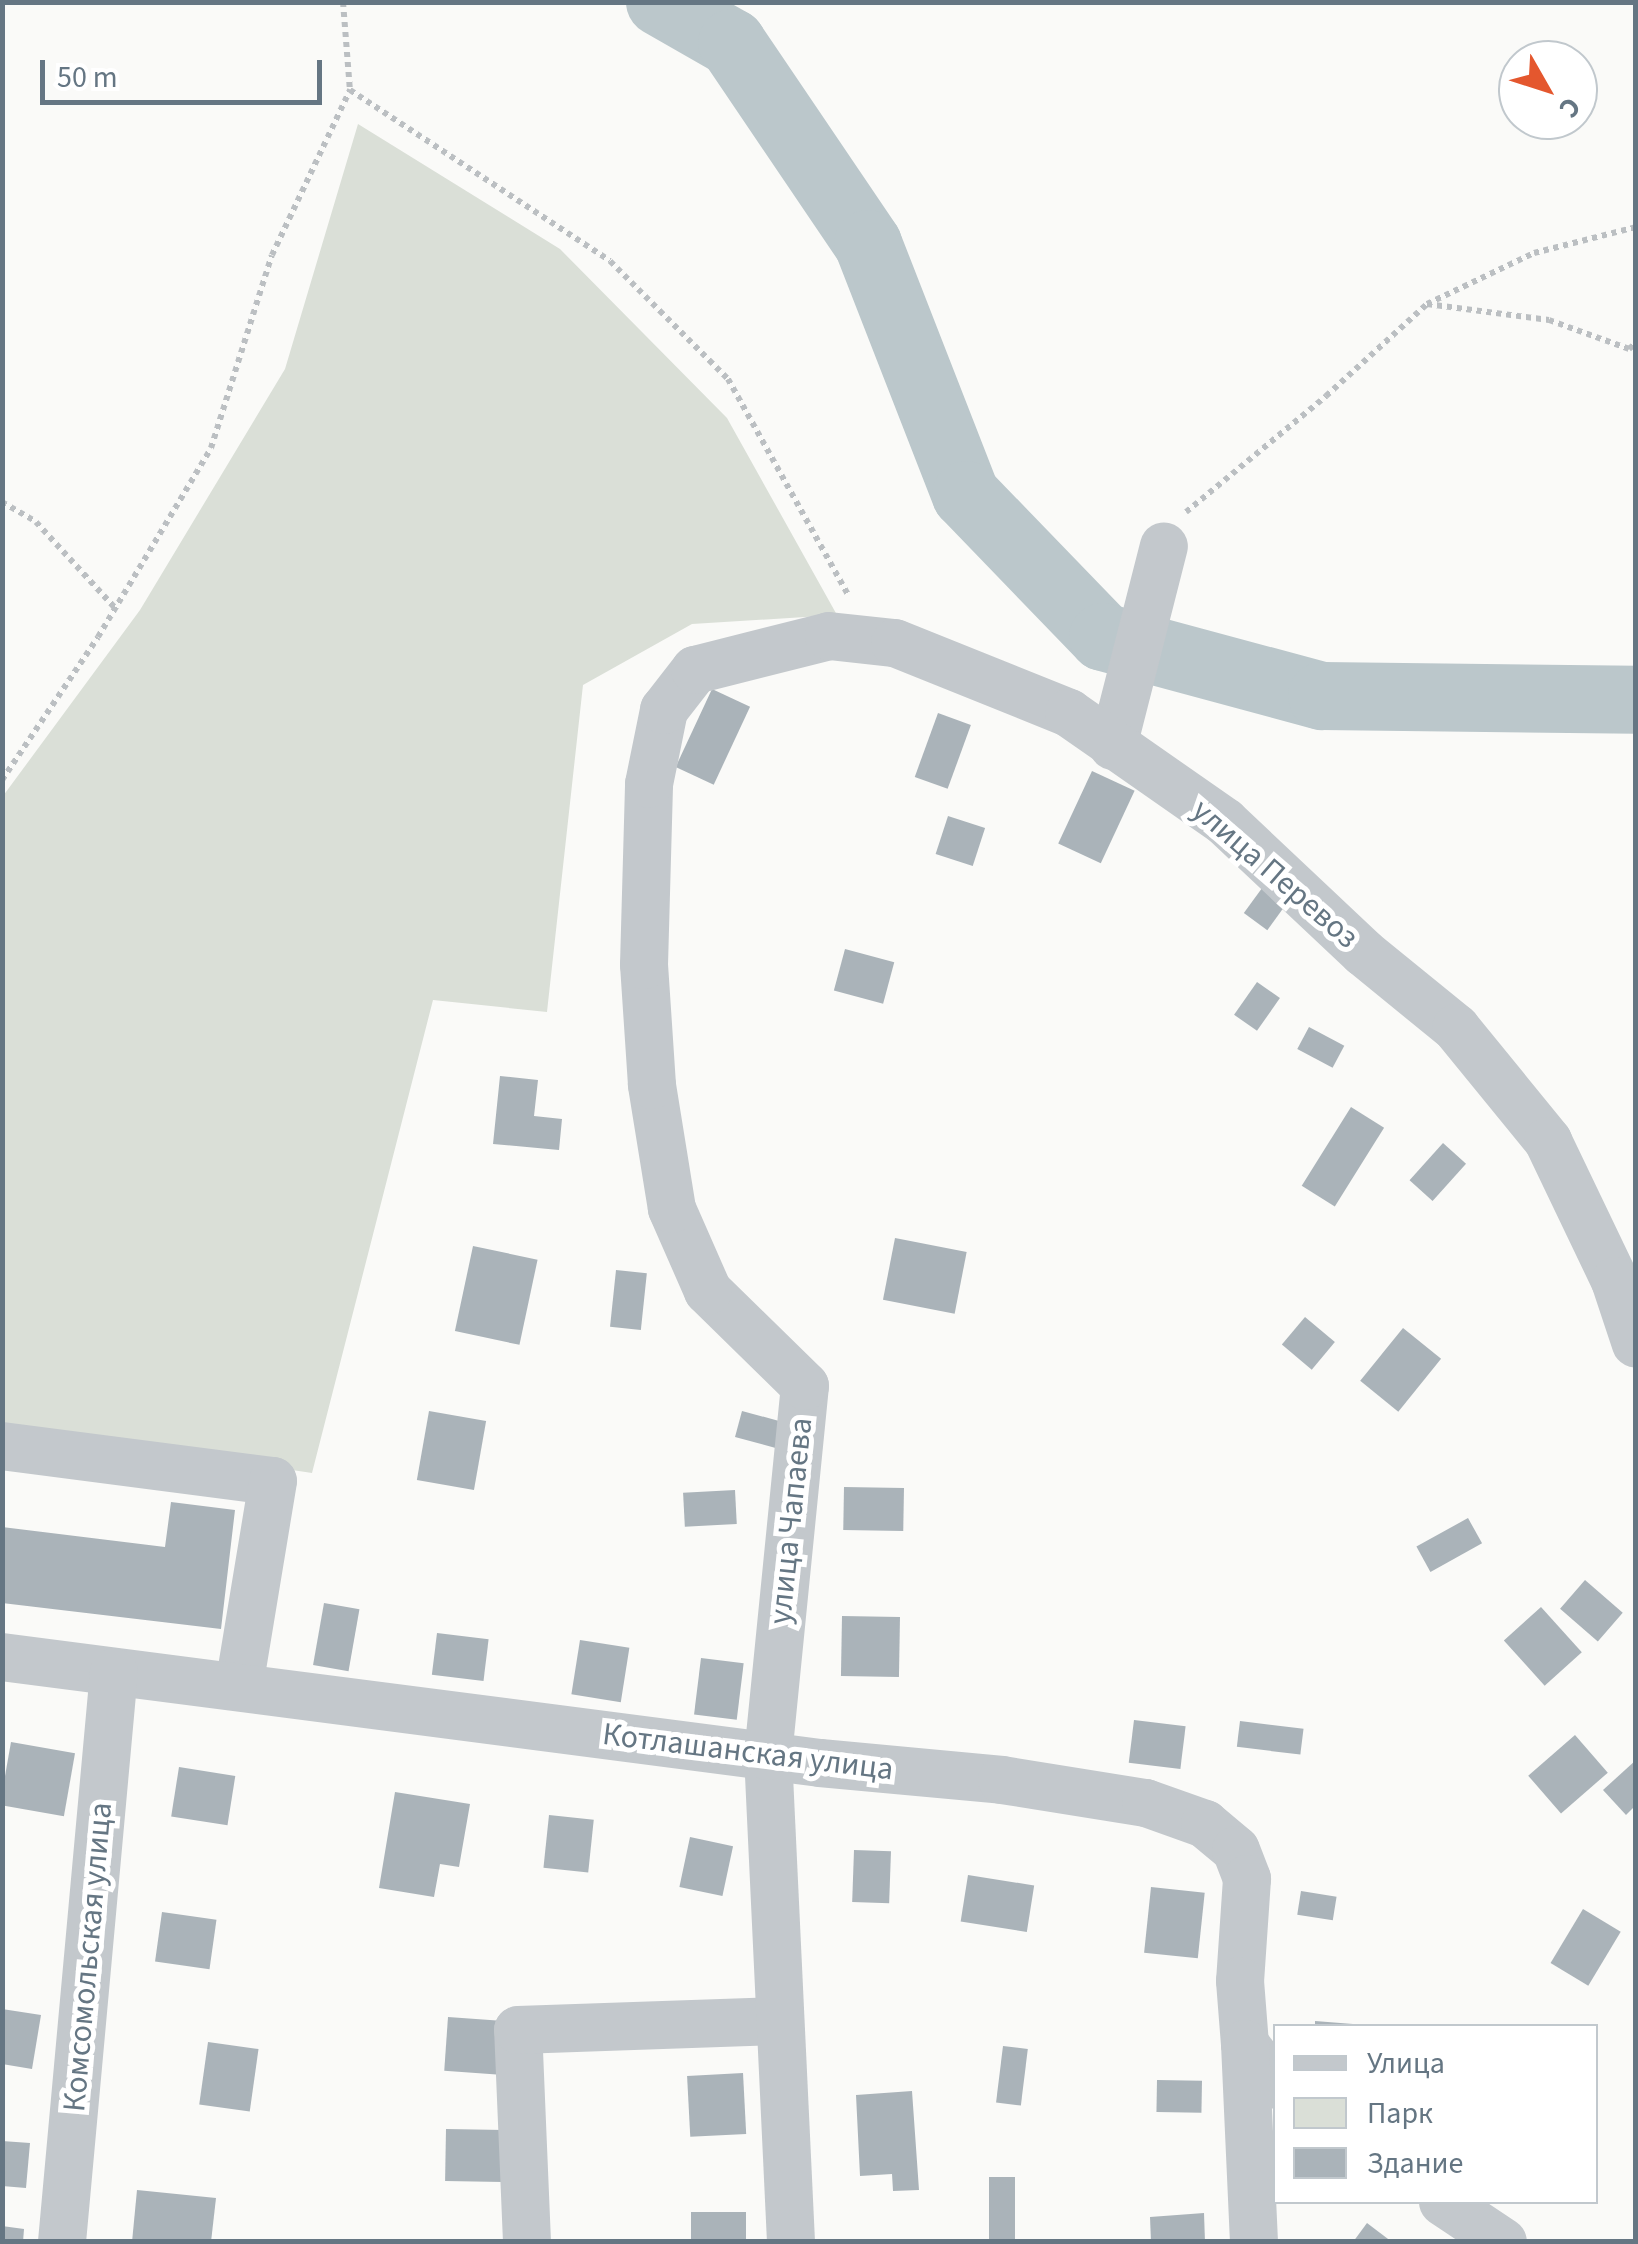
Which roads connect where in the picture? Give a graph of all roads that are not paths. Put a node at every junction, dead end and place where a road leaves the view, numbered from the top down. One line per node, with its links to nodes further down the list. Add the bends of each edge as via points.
1 (1164, 546): 3 (street)
2 (742, 657): 3 (street, улица Перевоз, via 829,636 895,643); 9 (street, улица Чапаева, via 695,670 664,710 649,784 644,965 652,1084 672,1210 708,1291 805,1386)
3 (1117, 730): 4 (street, улица Перевоз, via 1456,1028 1548,1141 1615,1281)
4 (1636, 1344)
5 (2, 1446): 8 (street, via 273,1481)
6 (2, 1657): 7 (street, Котлашанская улица)
7 (114, 1672): 8 (street, Котлашанская улица); 14 (street, Комсомольская улица)
8 (239, 1686): 9 (street, Котлашанская улица)
9 (768, 1756): 10 (street, улица Чапаева); 11 (street, Котлашанская улица, via 1020,1782 1146,1802 1205,1824 1236,1850 1246,1879 1240,1981)
10 (780, 2021): 15 (street, via 518,2030); 16 (street, улица Чапаева)
11 (1245, 2044): 12 (street); 17 (street, Котлашанская улица)
12 (1273, 2081)
13 (1446, 2204): 18 (street)
14 (62, 2242)
15 (526, 2242)
16 (791, 2242)
17 (1254, 2242)
18 (1503, 2242)

